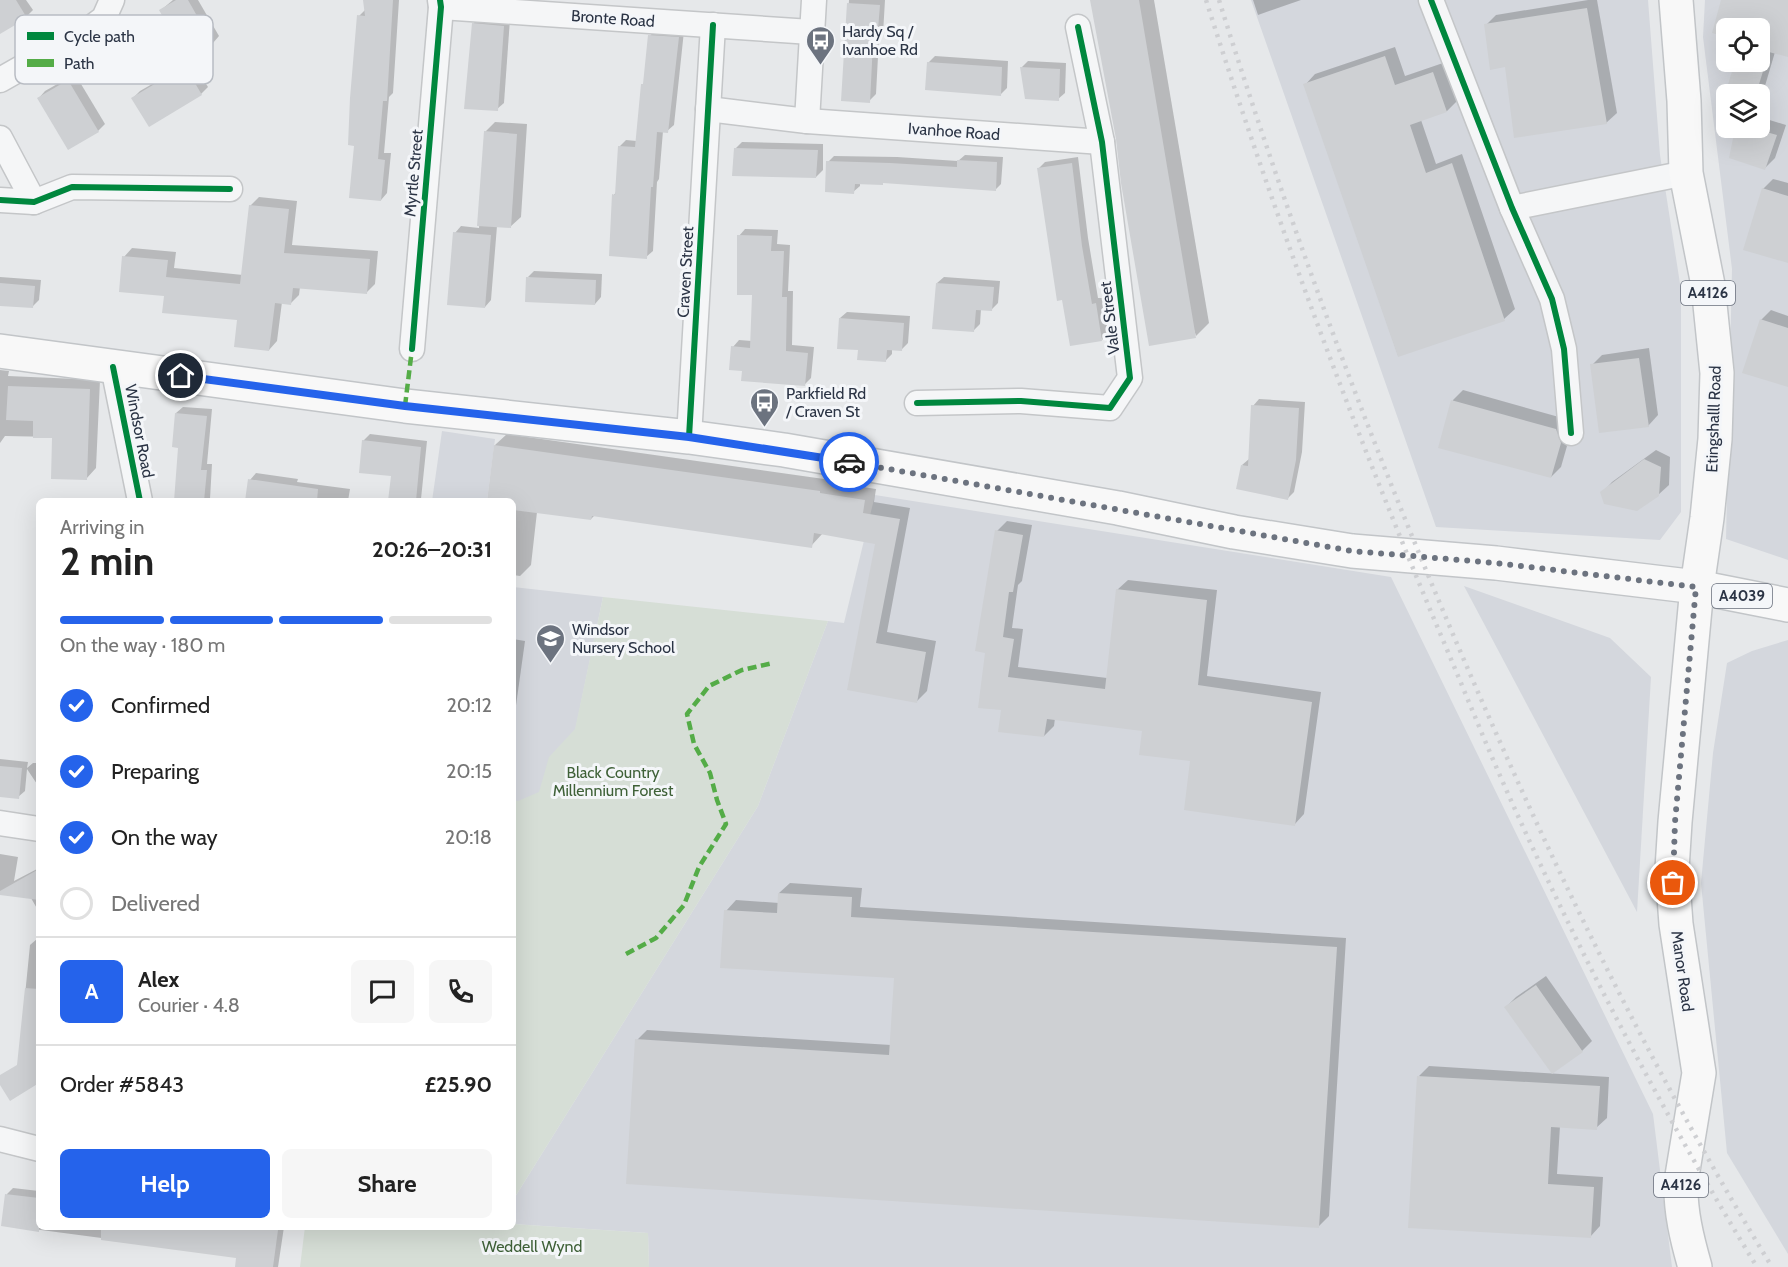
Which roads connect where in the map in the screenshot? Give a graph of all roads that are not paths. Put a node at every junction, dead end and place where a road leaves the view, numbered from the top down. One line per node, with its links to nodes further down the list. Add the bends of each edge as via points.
1 (112, 0): 6 (street)
2 (813, 0): 9 (street)
3 (1431, 0): 20 (street)
4 (1677, 0): 16 (main road, Etingshalll Road / A4126)
5 (440, 4): 7 (street, Bronte Road); 21 (street, Myrtle Street)
6 (105, 15)
7 (713, 25): 9 (street, Bronte Road); 12 (street, Craven Street)
8 (1078, 27): 15 (street, Vale Street)
9 (811, 32): 13 (street)
10 (15, 71): 11 (street)
11 (0, 80)
12 (708, 109): 13 (street, Ivanhoe Road); 26 (street, Craven Street)
13 (807, 121): 15 (street, Ivanhoe Road)
14 (0, 138): 19 (street)
15 (1102, 142): 24 (street, Vale Street, via 1130,378 1110,408 1021,401)
16 (1686, 173): 20 (street); 28 (main road, Etingshalll Road / A4126, via 1707,285 1717,373 1714,451)
17 (230, 189): 19 (street, via 72,187)
18 (0, 200): 19 (street)
19 (34, 201)
20 (1512, 208): 25 (street, via 1552,299 1564,349)
21 (412, 349)
22 (0, 351): 23 (main road, A4039)
23 (113, 367): 26 (main road, A4039, via 405,406); 27 (street, Windsor Road)
24 (916, 403)
25 (1571, 433)
26 (689, 437): 28 (main road, A4039, via 796,452 1352,551 1496,563)
27 (139, 498)
28 (1696, 587): 29 (main road, A4039); 34 (main road, Manor Road / A4126, via 1672,868 1676,924 1699,1072 1681,1197)
29 (1788, 606)
30 (0, 824): 31 (street)
31 (36, 829)
32 (0, 1139): 33 (street)
33 (36, 1148)
34 (1695, 1267)

